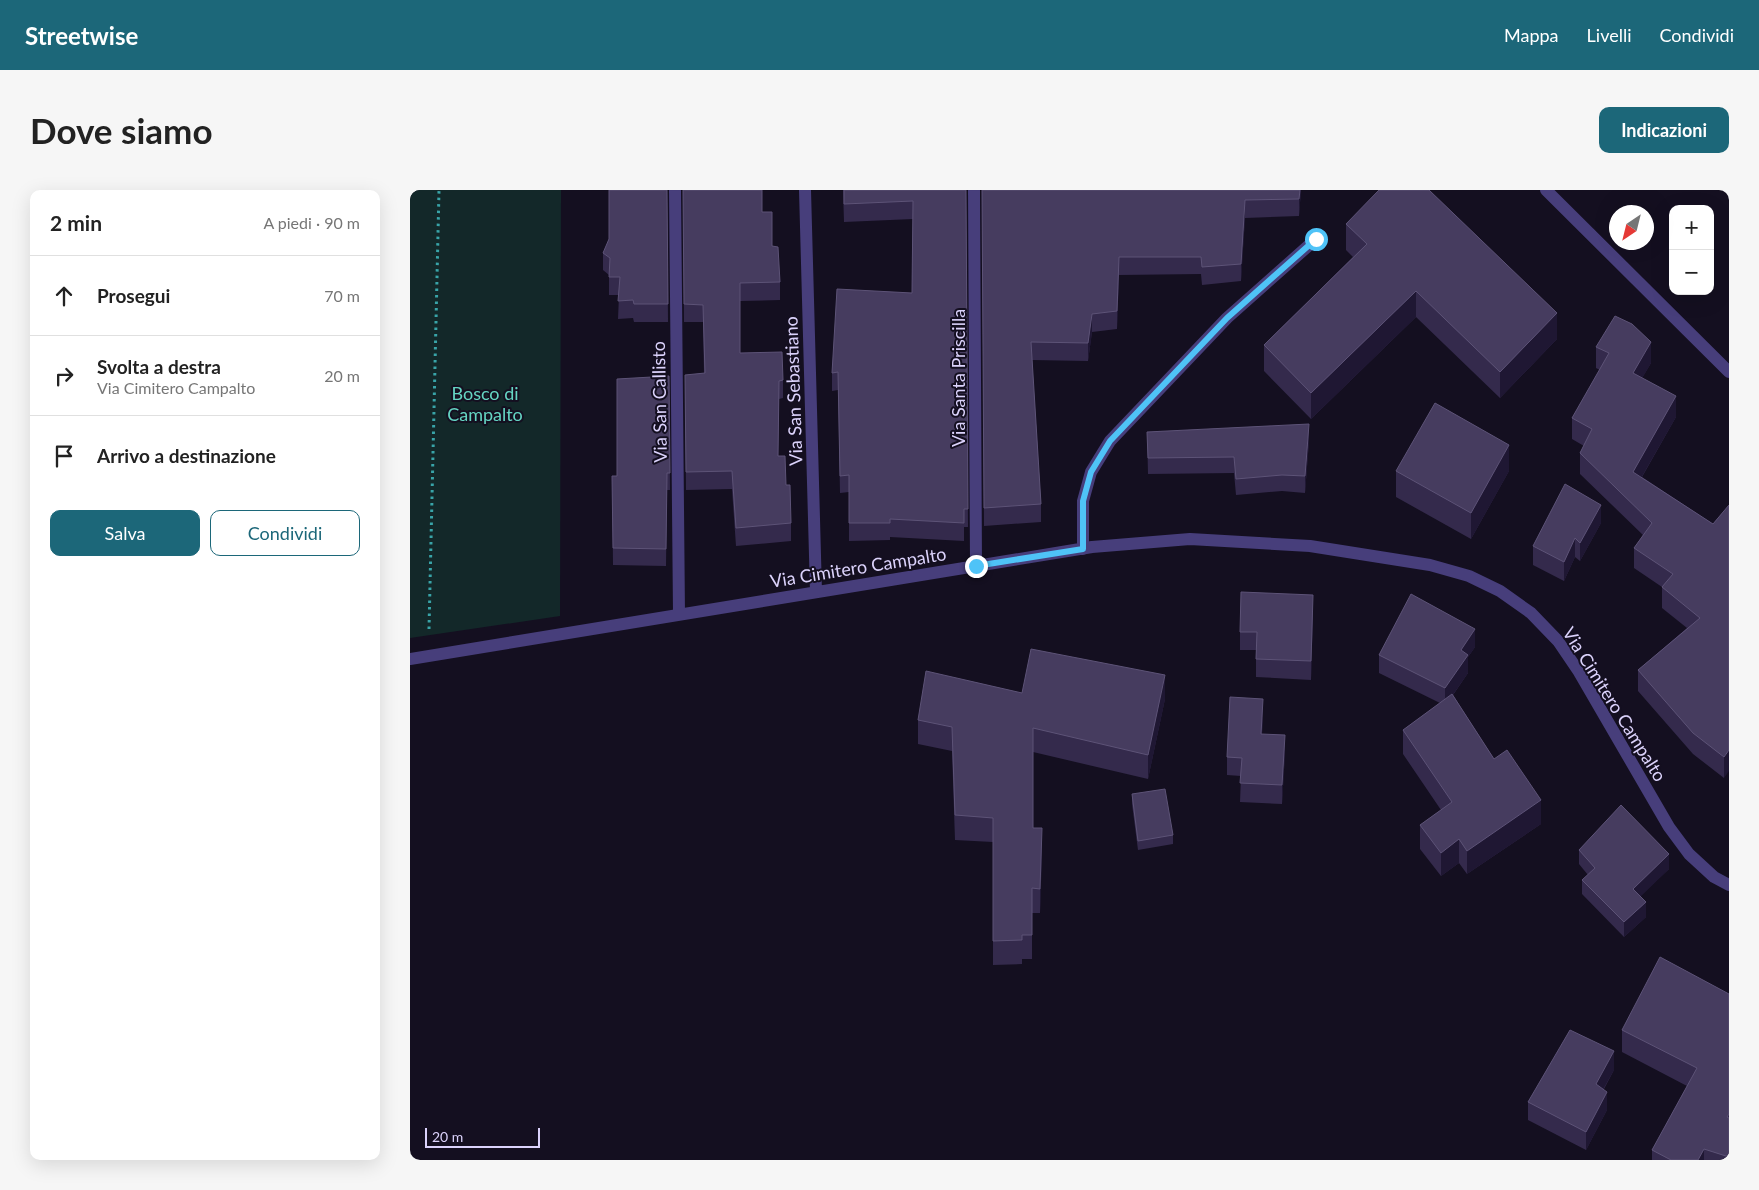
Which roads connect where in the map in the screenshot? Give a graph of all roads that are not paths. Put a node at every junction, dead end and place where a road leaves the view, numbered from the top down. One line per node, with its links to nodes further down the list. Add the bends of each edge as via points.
1 (675, 190): 10 (street, Via San Callisto)
2 (805, 190): 9 (street, Via San Sebastiano)
3 (974, 190): 8 (street, Via Santa Priscilla)
4 (1546, 190): 6 (street)
5 (1316, 239): 7 (street, via 1227,318 1110,441 1091,472 1083,501)
6 (1729, 372)
7 (1083, 549): 8 (street, Via Cimitero Campalto); 12 (street, Via Cimitero Campalto, via 1190,539 1310,546 1430,565 1469,576 1500,591 1531,613 1558,640 1669,827 1689,854 1714,877)
8 (976, 566): 9 (street, Via Cimitero Campalto)
9 (816, 592): 10 (street, Via Cimitero Campalto)
10 (679, 614): 11 (street, Via Cimitero Campalto)
11 (410, 659)
12 (1729, 885)

